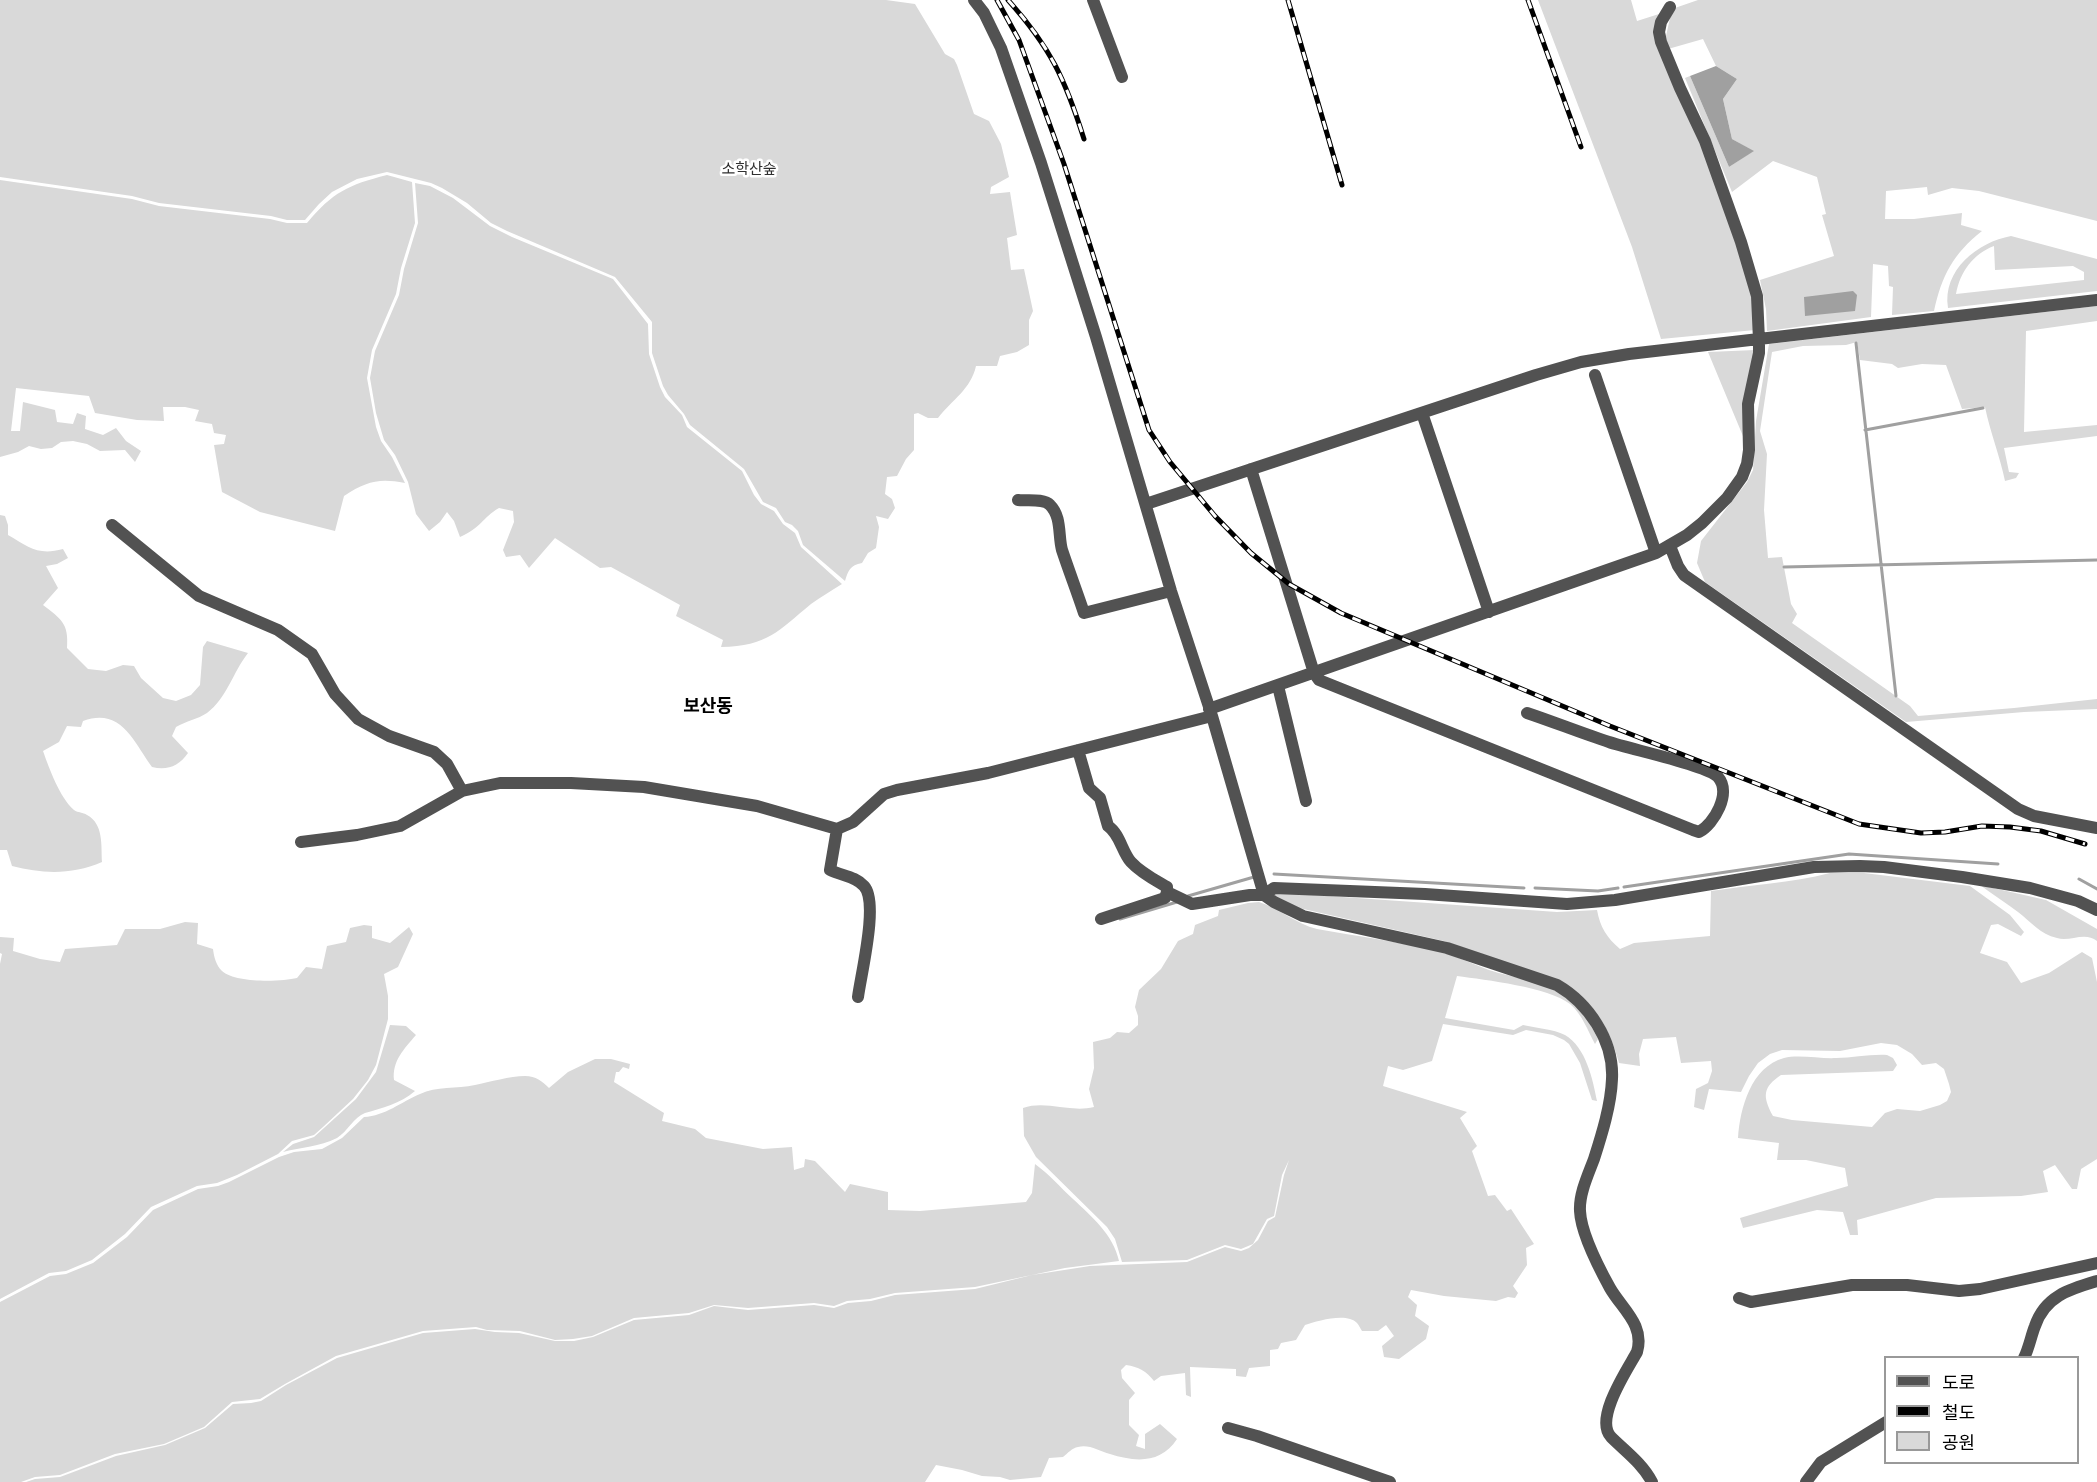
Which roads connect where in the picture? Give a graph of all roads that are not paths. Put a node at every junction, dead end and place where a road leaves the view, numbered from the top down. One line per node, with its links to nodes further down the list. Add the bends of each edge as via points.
1 (974, 0): 11 (street, via 1001,48 1041,163)
2 (1093, 0): 4 (street)
3 (1670, 7): 6 (street, via 1661,22 1661,42 1705,141 1741,242 1756,296)
4 (1122, 77)
5 (2097, 300): 6 (street)
6 (1759, 340): 8 (street, via 1581,362); 13 (street, via 1748,404 1749,450 1742,477 1702,523)
7 (1595, 375): 14 (street)
8 (1422, 413): 9 (street); 16 (street)
9 (1251, 469): 11 (street); 17 (street)
10 (1017, 501): 15 (street, via 1044,501 1056,515 1062,547 1084,613)
11 (1146, 504): 15 (street)
12 (112, 525): 22 (street, via 199,596 278,630 312,654 335,694 358,718 389,736 434,752 447,764)
13 (1670, 546): 14 (street); 24 (street, via 1684,575 2018,809 2034,816)
14 (1656, 553): 16 (street)
15 (1171, 591): 20 (street)
16 (1489, 612): 17 (street)
17 (1314, 673): 18 (street); 19 (street, via 1331,685 1693,830 1699,832 1714,818 1722,796 1716,775)
18 (1278, 686): 20 (street); 23 (street)
19 (1527, 712)
20 (1210, 713): 21 (street); 27 (street)
21 (1078, 750): 25 (street, via 884,794 853,822); 28 (street, via 1089,788 1100,798 1108,826 1131,863)
22 (462, 791): 25 (street, via 500,783 644,787 757,806); 26 (street, via 400,826)
23 (1306, 801)
24 (2097, 828)
25 (837, 829): 31 (street, via 830,870 858,880 870,900)
26 (301, 842)
27 (1264, 895): 28 (street, via 1192,904); 29 (street, via 1274,888 1543,904 1592,903 1814,867 1860,866 1962,876 2030,888); 39 (street, via 1303,916 1447,948 1557,985 1578,1000 1598,1026 1612,1077 1602,1129 1585,1182 1581,1222 1611,1290 1632,1319 1640,1342 1608,1408 1606,1428)
28 (1176, 897): 30 (street)
29 (2097, 910)
30 (1101, 919)
31 (858, 997)
32 (2097, 1263): 34 (street, via 1980,1289 1852,1285 1751,1302)
33 (2097, 1281): 35 (street, via 2068,1289 2046,1305)
34 (1739, 1298)
35 (2025, 1356)
36 (1884, 1423): 40 (street, via 1821,1462)
37 (1228, 1428): 38 (street)
38 (1390, 1482)
39 (1652, 1482)
40 (1806, 1482)

